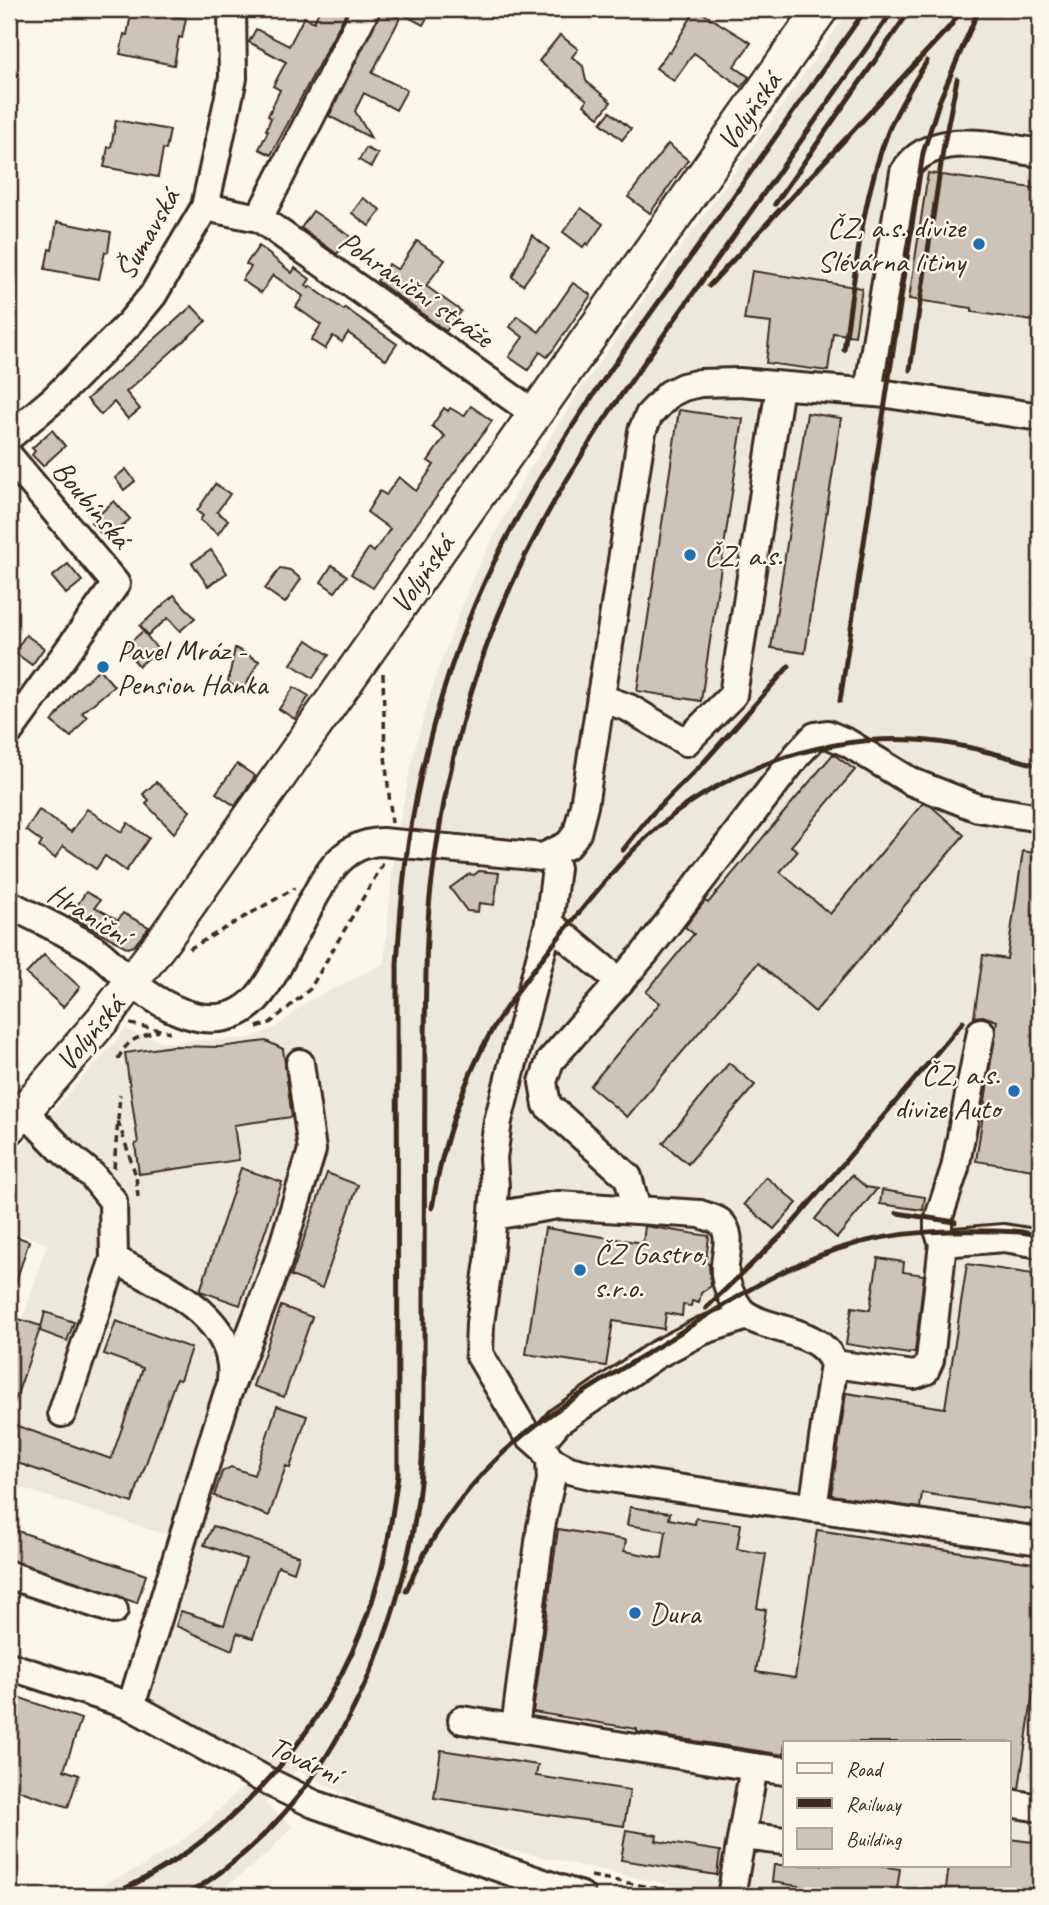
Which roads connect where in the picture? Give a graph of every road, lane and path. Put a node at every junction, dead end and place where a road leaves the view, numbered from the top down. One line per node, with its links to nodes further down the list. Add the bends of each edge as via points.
1 (232, 9): 5 (street, Šumavská, via 233,78)
2 (366, 9): 6 (street)
3 (821, 9): 9 (main road, Volyňská)
4 (1040, 153): 8 (street, via 944,144 911,161 904,172)
5 (205, 207): 6 (street, Pohraniční stráže); 11 (street, Šumavská, via 153,295 130,324)
6 (259, 218): 9 (street, Pohraniční stráže)
7 (780, 386): 8 (street); 14 (street, via 700,383 669,394 649,415 642,430); 14 (street, via 733,695 686,742 629,708)
8 (868, 392): 10 (street)
9 (535, 414): 13 (main road, Volyňská)
10 (1040, 417)
11 (9, 437)
12 (9, 456): 15 (street, Boubínská, via 116,584)
13 (374, 642): 17 (path, via 383,657 385,756); 22 (main road, Volyňská)
14 (601, 698): 18 (street, via 580,824 568,845)
15 (9, 732)
16 (1040, 818): 23 (street, via 978,808 912,782 848,743 827,734 815,736)
17 (395, 843): 18 (street, Hraniční, via 533,858); 19 (street, Hraniční, via 374,842 351,850)
18 (551, 854): 21 (street, via 556,868)
19 (323, 882): 22 (path, via 309,880 187,950); 24 (street, Hraniční, via 268,984 238,1013 207,1020 193,1017)
20 (9, 904): 24 (street, Hraniční, via 94,950)
21 (549, 923): 23 (street); 34 (street, via 498,1121)
22 (165, 938): 24 (main road, Volyňská)
23 (620, 982): 33 (street, via 550,1061 543,1082 547,1105 628,1177)
24 (132, 983): 30 (main road, Volyňská)
25 (161, 1031): 27 (path, via 124,1045)
26 (981, 1032): 35 (street, via 955,1168 938,1220)
27 (118, 1059)
28 (300, 1063): 40 (street, via 312,1150 278,1262)
29 (120, 1095): 31 (path)
30 (16, 1119): 32 (street)
31 (117, 1119): 32 (path); 32 (path, via 136,1176)
32 (125, 1199): 37 (street)
33 (637, 1210): 34 (street, via 558,1205); 38 (street, via 700,1214 719,1221 727,1234 727,1289)
34 (493, 1216): 42 (street, via 479,1354 526,1433)
35 (943, 1243): 36 (street, via 1004,1238); 39 (street, via 925,1371 915,1375)
36 (1040, 1244)
37 (114, 1259): 40 (street, via 190,1303 215,1326 231,1362); 41 (street)
38 (747, 1316): 39 (street, via 804,1337 831,1355); 42 (street, via 702,1331 656,1355 559,1421)
39 (834, 1364): 43 (street)
40 (228, 1395): 48 (street)
41 (62, 1413)
42 (544, 1452): 43 (street, via 569,1470 595,1476); 50 (street, via 551,1480)
43 (813, 1508): 44 (street)
44 (1040, 1541)
45 (9, 1575): 46 (street)
46 (114, 1610)
47 (9, 1666): 48 (street, Tovární)
48 (131, 1706): 57 (street, Tovární, via 299,1797)
49 (462, 1720): 50 (street)
50 (515, 1728): 51 (street)
51 (754, 1767): 52 (street); 55 (street)
52 (783, 1771)
53 (1010, 1803): 54 (street)
54 (1040, 1808)
55 (742, 1836): 56 (street); 58 (street)
56 (783, 1841)
57 (581, 1896)
58 (732, 1896)

